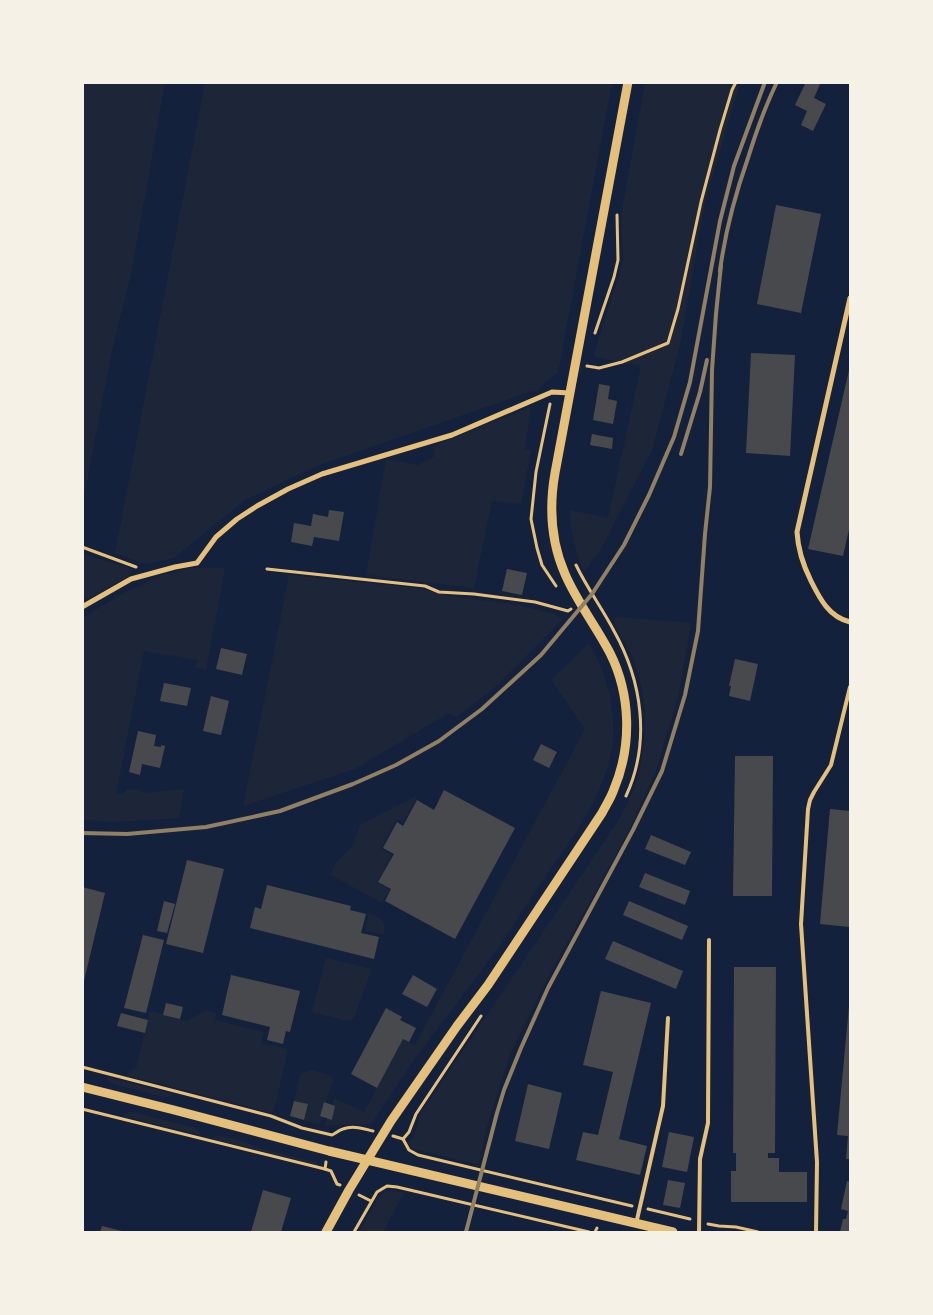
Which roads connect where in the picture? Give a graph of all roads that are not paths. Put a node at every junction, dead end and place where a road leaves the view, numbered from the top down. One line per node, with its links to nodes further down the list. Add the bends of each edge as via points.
1 (628, 82): 3 (street)
2 (850, 298): 5 (street, via 797,532 802,560 822,602 836,616)
3 (570, 393): 4 (street, via 552,392 452,435 322,474 288,489 237,519 216,537 197,563 131,579); 10 (street, via 553,484 555,540 568,582 611,654 618,672 626,708 623,760 614,790 602,813)
4 (82, 607)
5 (850, 622)
6 (850, 687): 15 (lane, via 831,765 808,809 801,931 817,1162)
7 (709, 940): 14 (lane, via 708,1123 700,1159)
8 (668, 1018): 11 (lane, via 663,1106)
9 (82, 1087): 10 (street)
10 (367, 1160): 11 (street); 12 (street)
11 (636, 1224): 13 (street)
12 (326, 1232)
13 (673, 1232)
14 (699, 1232)
15 (816, 1232)

